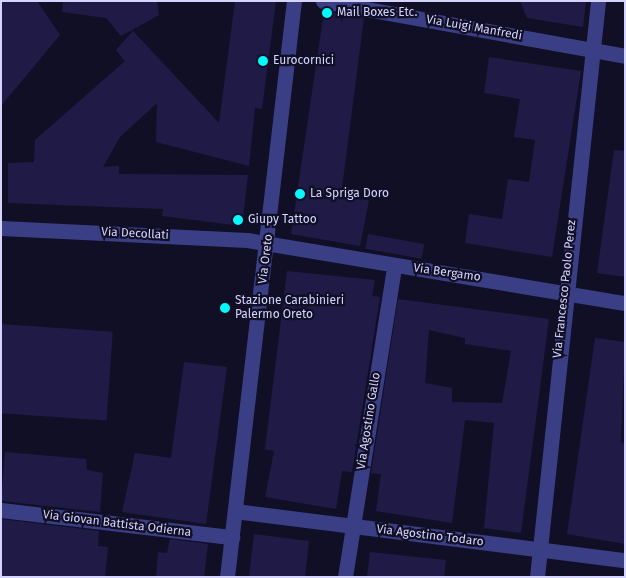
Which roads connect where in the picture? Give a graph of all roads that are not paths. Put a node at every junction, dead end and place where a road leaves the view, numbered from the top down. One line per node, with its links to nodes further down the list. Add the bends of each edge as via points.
1 (294, 1): 7 (street, Via Oreto)
2 (323, 1): 4 (street, Via Luigi Manfredi)
3 (598, 1): 4 (street, Via Francesco Paolo Perez)
4 (592, 49): 5 (street, Via Luigi Manfredi); 9 (street, Via Francesco Paolo Perez)
5 (625, 56)
6 (1, 228): 7 (street, Via Decollati, via 247,240)
7 (268, 246): 8 (street, Via Bergamo); 12 (street, Via Oreto)
8 (394, 266): 9 (street, Via Bergamo); 13 (street, Via Agostino Gallo)
9 (565, 290): 10 (street, Via Bergamo); 15 (street, Via Francesco Paolo Perez)
10 (625, 303)
11 (1, 510): 14 (street, Via Giovan Battista Odierna)
12 (235, 511): 13 (street, Via Agostino Todaro); 14 (street, Via Oreto)
13 (352, 525): 15 (street, Via Agostino Todaro); 18 (street, Via Agostino Gallo)
14 (232, 537): 17 (street, Via Oreto)
15 (540, 550): 16 (street, Via Agostino Todaro); 19 (street, Via Francesco Paolo Perez)
16 (625, 560)
17 (227, 577)
18 (345, 577)
19 (537, 577)

